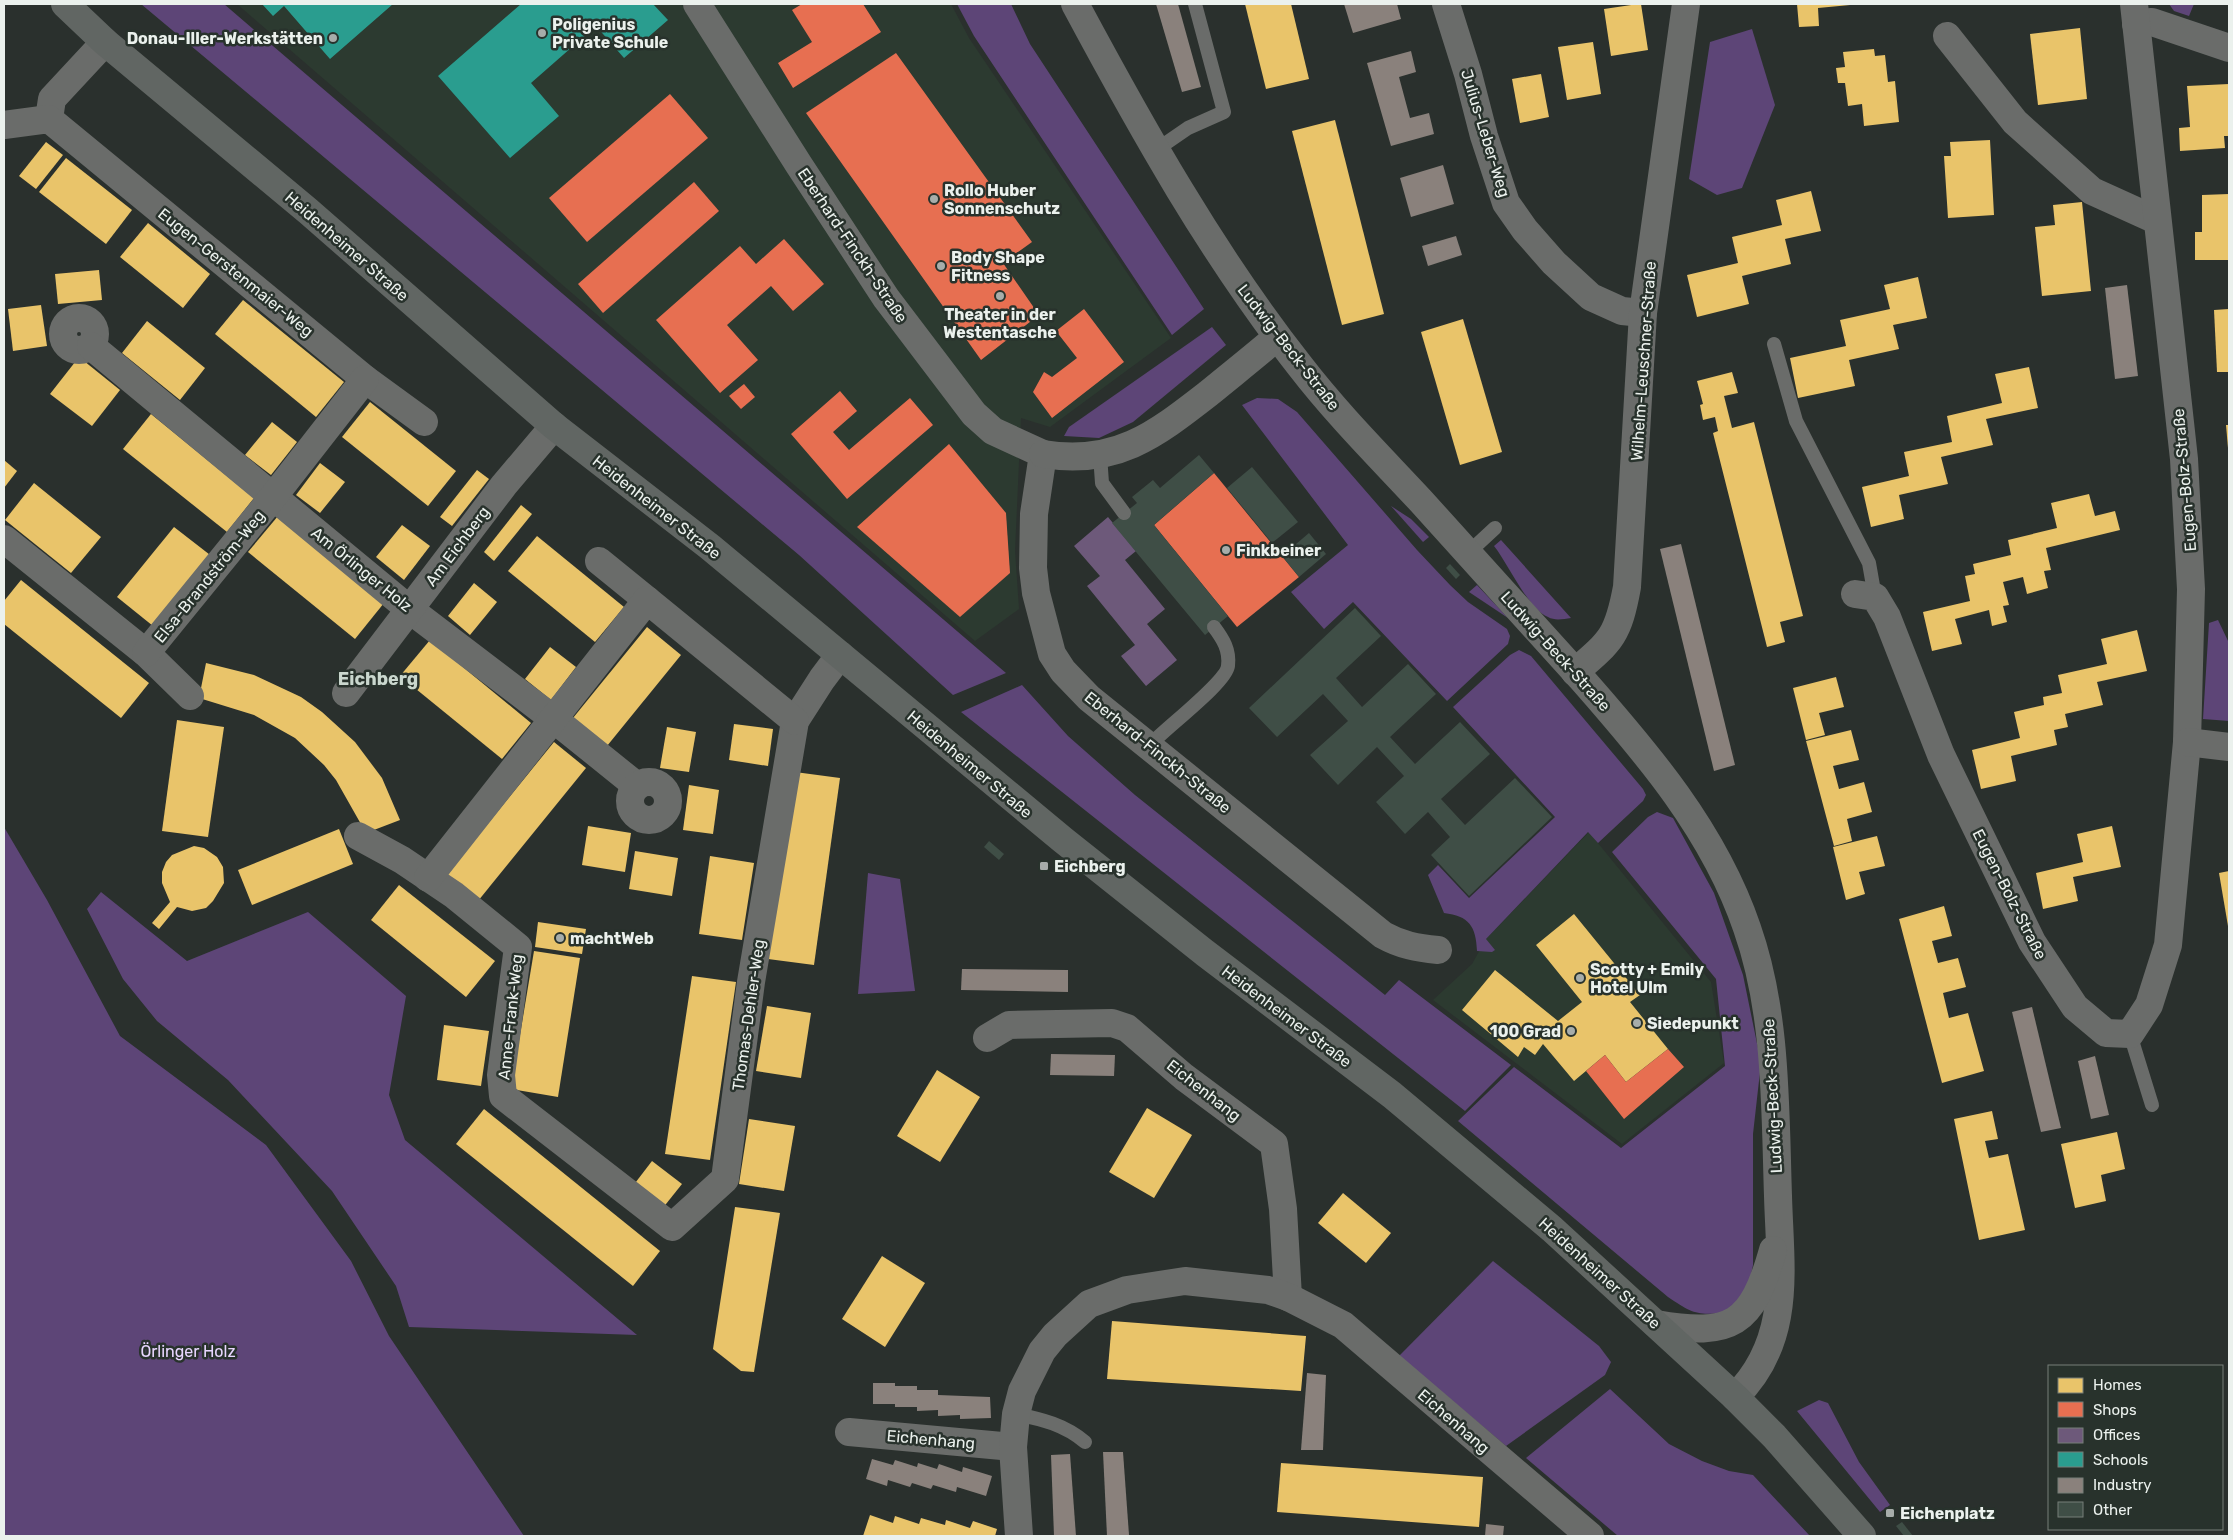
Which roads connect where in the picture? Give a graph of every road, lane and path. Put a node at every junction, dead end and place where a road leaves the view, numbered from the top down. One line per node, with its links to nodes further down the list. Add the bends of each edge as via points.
1 (65, 4): 9 (main road, Heidenheimer Straße)
2 (697, 4): 22 (street, Eberhard-Finckh-Straße, via 886,298 969,407 993,431)
3 (1075, 4): 13 (street, Ludwig-Beck-Straße)
4 (1195, 4): 13 (lane, via 1224,112 1188,128)
5 (1446, 4): 15 (street, Julius-Leber-Weg, via 1506,203 1554,263 1591,297 1622,311)
6 (1686, 4): 15 (street, Wilhelm-Leuschner-Straße)
7 (2135, 14): 10 (street); 14 (street, Eugen-Bolz-Straße)
8 (1946, 36): 14 (street, via 2015,122 2092,191)
9 (105, 42): 11 (street, via 52,99); 21 (main road, Heidenheimer Straße, via 308,211)
10 (2229, 48)
11 (49, 119): 12 (street); 19 (street, Eugen-Gerstenmaier-Weg)
12 (4, 125)
13 (1156, 150): 16 (street, Ludwig-Beck-Straße, via 1201,226)
14 (2156, 220): 41 (street, Eugen-Bolz-Straße, via 2188,513 2191,590)
15 (1643, 313): 36 (street, Wilhelm-Leuschner-Straße, via 1626,595 1613,636)
16 (1278, 337): 23 (street, Eberhard-Finckh-Straße, via 1171,423 1139,443); 28 (street, Ludwig-Beck-Straße, via 1349,425)
17 (1774, 344): 30 (lane, via 1796,421 1869,563)
18 (91, 346): 24 (street, Am Örlinger Holz)
19 (365, 379): 20 (street, Eugen-Gerstenmaier-Weg); 24 (street, Elsa-Brandström-Weg)
20 (424, 422)
21 (554, 426): 32 (street, Am Eichberg, via 504,485); 35 (main road, Heidenheimer Straße, via 710,547)
22 (1043, 454): 23 (street, Eberhard-Finckh-Straße, via 1068,458); 42 (street, Eberhard-Finckh-Straße, via 1034,514 1033,568 1052,654 1074,683)
23 (1100, 455): 25 (lane, via 1102,483)
24 (273, 497): 32 (street, Am Örlinger Holz); 34 (street, Elsa-Brandström-Weg)
25 (1124, 513)
26 (1496, 528): 28 (lane)
27 (4, 539): 34 (street, Elsa-Brandström-Weg)
28 (1468, 553): 36 (street, Ludwig-Beck-Straße)
29 (599, 561): 31 (street)
30 (1865, 596): 48 (street, Eugen-Bolz-Straße, via 1897,640 1941,755 2032,942 2076,1007 2106,1033)
31 (647, 600): 39 (street); 40 (street)
32 (410, 609): 37 (street, Am Eichberg); 39 (street, Am Örlinger Holz)
33 (1214, 627): 42 (lane, via 1226,644 1228,668 1214,688)
34 (146, 653): 38 (street)
35 (840, 655): 40 (street, Thomas-Dehler-Weg); 54 (main road, Heidenheimer Straße, via 1205,953 1392,1095 1552,1229)
36 (1575, 672): 52 (street, Ludwig-Beck-Straße, via 1673,788 1725,872 1748,931 1767,1010 1775,1091)
37 (346, 693)
38 (190, 696)
39 (554, 720): 44 (street, Am Örlinger Holz); 46 (street)
40 (795, 721): 51 (street, Thomas-Dehler-Weg, via 751,982 725,1179 672,1227)
41 (2187, 742): 43 (street); 48 (street, Eugen-Bolz-Straße, via 2168,945 2149,1005)
42 (1149, 746): 47 (street, Eberhard-Finckh-Straße, via 1383,935 1414,948)
43 (2229, 747)
44 (637, 786)
45 (358, 836): 46 (street)
46 (428, 878): 51 (street, Anne-Frank-Weg, via 518,947 500,1075 503,1096)
47 (1438, 950)
48 (2130, 1034): 50 (lane)
49 (987, 1038): 53 (street, Eichenhang, via 1009,1025 1112,1023 1128,1028 1184,1076 1274,1144 1284,1208)
50 (2152, 1105)
51 (623, 1191)
52 (1779, 1230): 54 (street, Ludwig-Beck-Straße, via 1759,1288 1740,1318 1728,1325 1707,1329); 55 (street, Ludwig-Beck-Straße, via 1780,1288 1775,1333 1758,1371)
53 (1288, 1297): 56 (street, Eichenhang, via 1268,1290 1185,1281 1127,1290 1089,1304 1042,1351 1022,1391); 61 (street, Eichenhang, via 1343,1326)
54 (1656, 1324): 55 (main road, Heidenheimer Straße)
55 (1735, 1397): 62 (main road, Heidenheimer Straße)
56 (1016, 1414): 58 (lane, via 1050,1422 1074,1432); 59 (street, Eichenhang)
57 (848, 1432): 59 (street, Eichenhang)
58 (1085, 1442)
59 (1013, 1447): 60 (street, Eichenhang)
60 (1018, 1536)
61 (1590, 1536)
62 (1862, 1536)

